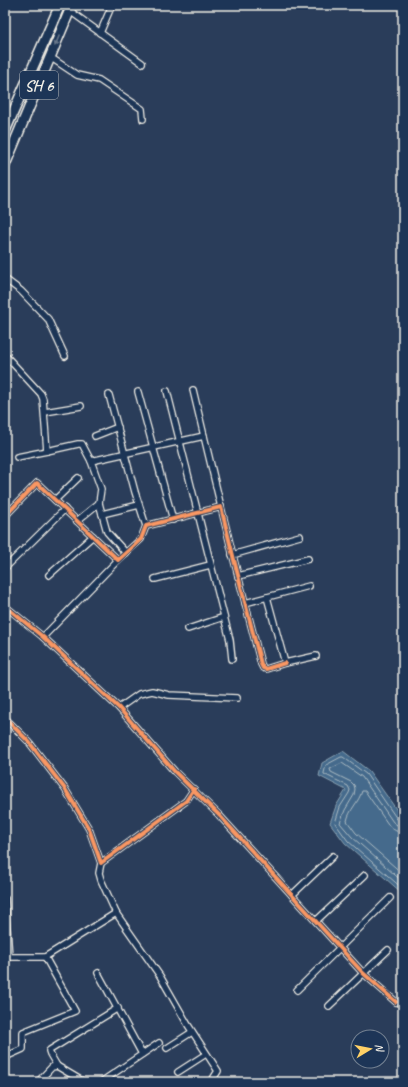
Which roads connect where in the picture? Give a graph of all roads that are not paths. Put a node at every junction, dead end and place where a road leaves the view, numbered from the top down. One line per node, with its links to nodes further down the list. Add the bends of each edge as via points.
1 (60, 5): 8 (main road, SH 6)
2 (112, 5): 4 (street)
3 (71, 8): 4 (street); 5 (main road, SH 6, one-way to 5)
4 (100, 33): 6 (street)
5 (50, 57): 7 (street, via 77,75 99,80 142,109); 9 (main road, SH 6)
6 (142, 63)
7 (143, 119)
8 (5, 131)
9 (5, 165)
10 (5, 279): 12 (street, via 22,291 48,318)
11 (5, 355): 18 (street, via 41,394 44,399)
12 (65, 356)
13 (193, 390): 21 (street)
14 (167, 391): 22 (street)
15 (138, 392): 23 (street)
16 (109, 395): 19 (street)
17 (81, 406): 18 (street)
18 (44, 412): 24 (street)
19 (118, 428): 20 (street); 25 (street)
20 (95, 436)
21 (204, 436): 22 (street); 32 (street)
22 (179, 441): 23 (street); 34 (street)
23 (153, 448): 25 (street); 37 (street)
24 (47, 451): 26 (street); 27 (street, via 82,444)
25 (125, 454): 27 (street); 31 (street)
26 (17, 457)
27 (91, 461): 30 (street, via 101,489)
28 (78, 478): 29 (street)
29 (55, 500): 33 (street); 36 (street, via 37,484)
30 (99, 503): 35 (street); 38 (street)
31 (139, 505): 35 (street); 39 (street)
32 (221, 507): 34 (street); 43 (street)
33 (65, 510): 38 (street); 47 (street)
34 (197, 513): 37 (street); 46 (street)
35 (102, 514): 42 (street, via 107,532)
36 (5, 516)
37 (173, 520): 39 (street)
38 (77, 521): 40 (street)
39 (146, 526): 42 (street, via 142,539)
40 (93, 536): 45 (street); 48 (street)
41 (300, 536): 43 (street)
42 (126, 553): 45 (street)
43 (232, 555): 49 (street)
44 (308, 559): 49 (street)
45 (118, 560): 57 (street)
46 (210, 565): 50 (street); 55 (street)
47 (5, 568)
48 (49, 575)
49 (238, 576): 53 (street)
50 (155, 579)
51 (309, 586): 52 (street)
52 (267, 597): 53 (street); 60 (street)
53 (245, 603): 60 (street, via 263,668)
54 (5, 606): 57 (street)
55 (224, 617): 56 (street); 59 (street)
56 (188, 629)
57 (43, 637): 62 (street)
58 (316, 656): 60 (street)
59 (232, 659)
60 (285, 663)
61 (237, 698): 62 (street, via 169,695 152,691 139,694)
62 (119, 708): 64 (street, via 175,772)
63 (5, 718): 66 (street, via 29,742 65,789 89,829)
64 (194, 789): 66 (street, via 186,801); 68 (street)
65 (333, 856): 68 (street)
66 (101, 863): 71 (street, via 101,880)
67 (365, 875): 72 (street)
68 (292, 895): 72 (street)
69 (390, 898): 74 (street)
70 (5, 899): 73 (street)
71 (116, 913): 77 (street); 84 (street, via 160,976)
72 (316, 921): 74 (street)
73 (6, 923): 76 (street)
74 (341, 948): 79 (street); 80 (street)
75 (388, 950): 79 (street)
76 (7, 957): 77 (street)
77 (45, 957): 89 (street, via 75,1011 23,1032 23,1049)
78 (98, 972): 83 (street)
79 (363, 973): 81 (street); 82 (street)
80 (297, 990)
81 (396, 1002)
82 (329, 1006)
83 (118, 1008): 87 (street); 90 (street, via 50,1050)
84 (192, 1032): 86 (street); 88 (street)
85 (159, 1043): 87 (street)
86 (167, 1048)
87 (142, 1054): 94 (street)
88 (206, 1054): 91 (street); 95 (street, via 218,1071)
89 (5, 1057)
90 (57, 1066): 92 (street, via 52,1067); 93 (street)
91 (178, 1072)
92 (38, 1082)
93 (84, 1082)
94 (101, 1082)
95 (211, 1082)

